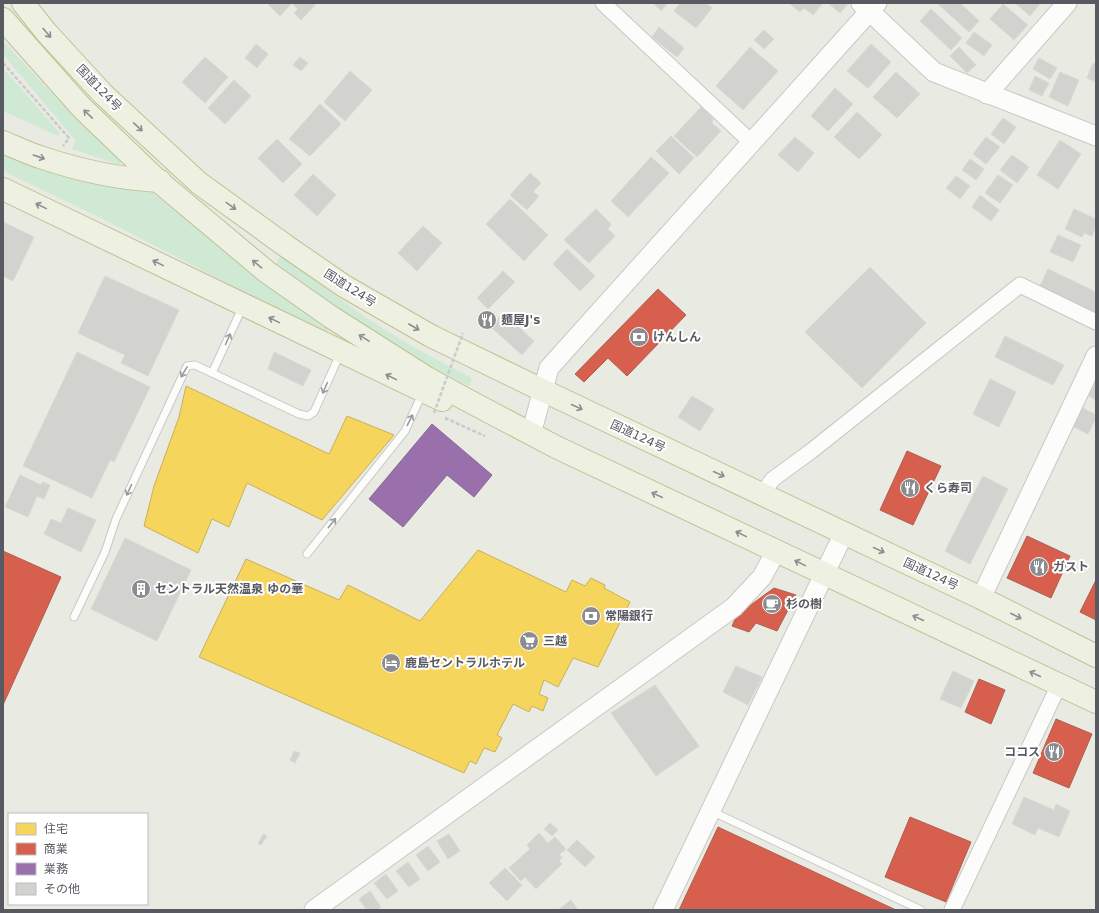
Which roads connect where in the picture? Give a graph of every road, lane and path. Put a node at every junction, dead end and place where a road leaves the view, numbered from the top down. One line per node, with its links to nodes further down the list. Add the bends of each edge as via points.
1 (23, 3): 13 (highway, 国道124号, one-way to 13, via 103,94)
2 (604, 3): 10 (street)
3 (1068, 3): 7 (street)
4 (869, 6): 7 (street, via 934,72); 10 (street)
5 (3, 19): 12 (highway, 国道124号, one-way to 5, via 82,108)
6 (3, 63): 11 (path, via 69,138)
7 (987, 94): 8 (street)
8 (1096, 136)
9 (3, 142): 12 (highway, one-way to 12, via 39,157 82,168)
10 (751, 142): 22 (street, via 548,368)
11 (62, 146)
12 (156, 180): 13 (highway); 21 (highway, 国道124号, one-way to 12, via 267,272)
13 (199, 183): 22 (highway, 国道124号, one-way to 22, via 344,286 431,336)
14 (3, 189): 15 (highway, 国道124号, one-way to 14)
15 (243, 305): 18 (highway, 国道124号, one-way to 15); 20 (lane, one-way to 15)
16 (1096, 322): 25 (street, via 1020,285 773,479)
17 (463, 333): 24 (path, bridge, via 434,413)
18 (341, 352): 20 (lane, one-way to 20, via 314,412 308,416); 21 (highway, 国道124号, one-way to 18)
19 (1096, 356): 30 (street)
20 (212, 373): 31 (lane, one-way to 31, via 195,365 184,369)
21 (425, 385): 23 (highway, 国道124号, via 482,418); 28 (lane, one-way to 21, via 404,431)
22 (542, 390): 23 (street); 25 (highway, 国道124号, one-way to 25)
23 (531, 434): 27 (highway, 国道124号, one-way to 23)
24 (485, 436)
25 (763, 495): 26 (highway, 国道124号)
26 (844, 533): 29 (street); 30 (highway, 国道124号, one-way to 30)
27 (776, 551): 29 (highway, 国道124号, one-way to 27); 36 (street, via 762,577 734,607)
28 (307, 554)
29 (824, 574): 33 (highway, 国道124号, one-way to 29); 35 (street)
30 (981, 598): 32 (highway, 国道124号, one-way to 32)
31 (74, 617)
32 (1096, 656)
33 (1059, 685): 34 (highway, 国道124号); 39 (street)
34 (1096, 702)
35 (711, 811): 37 (street); 38 (lane)
36 (314, 910)
37 (663, 910)
38 (921, 910)
39 (952, 910)

